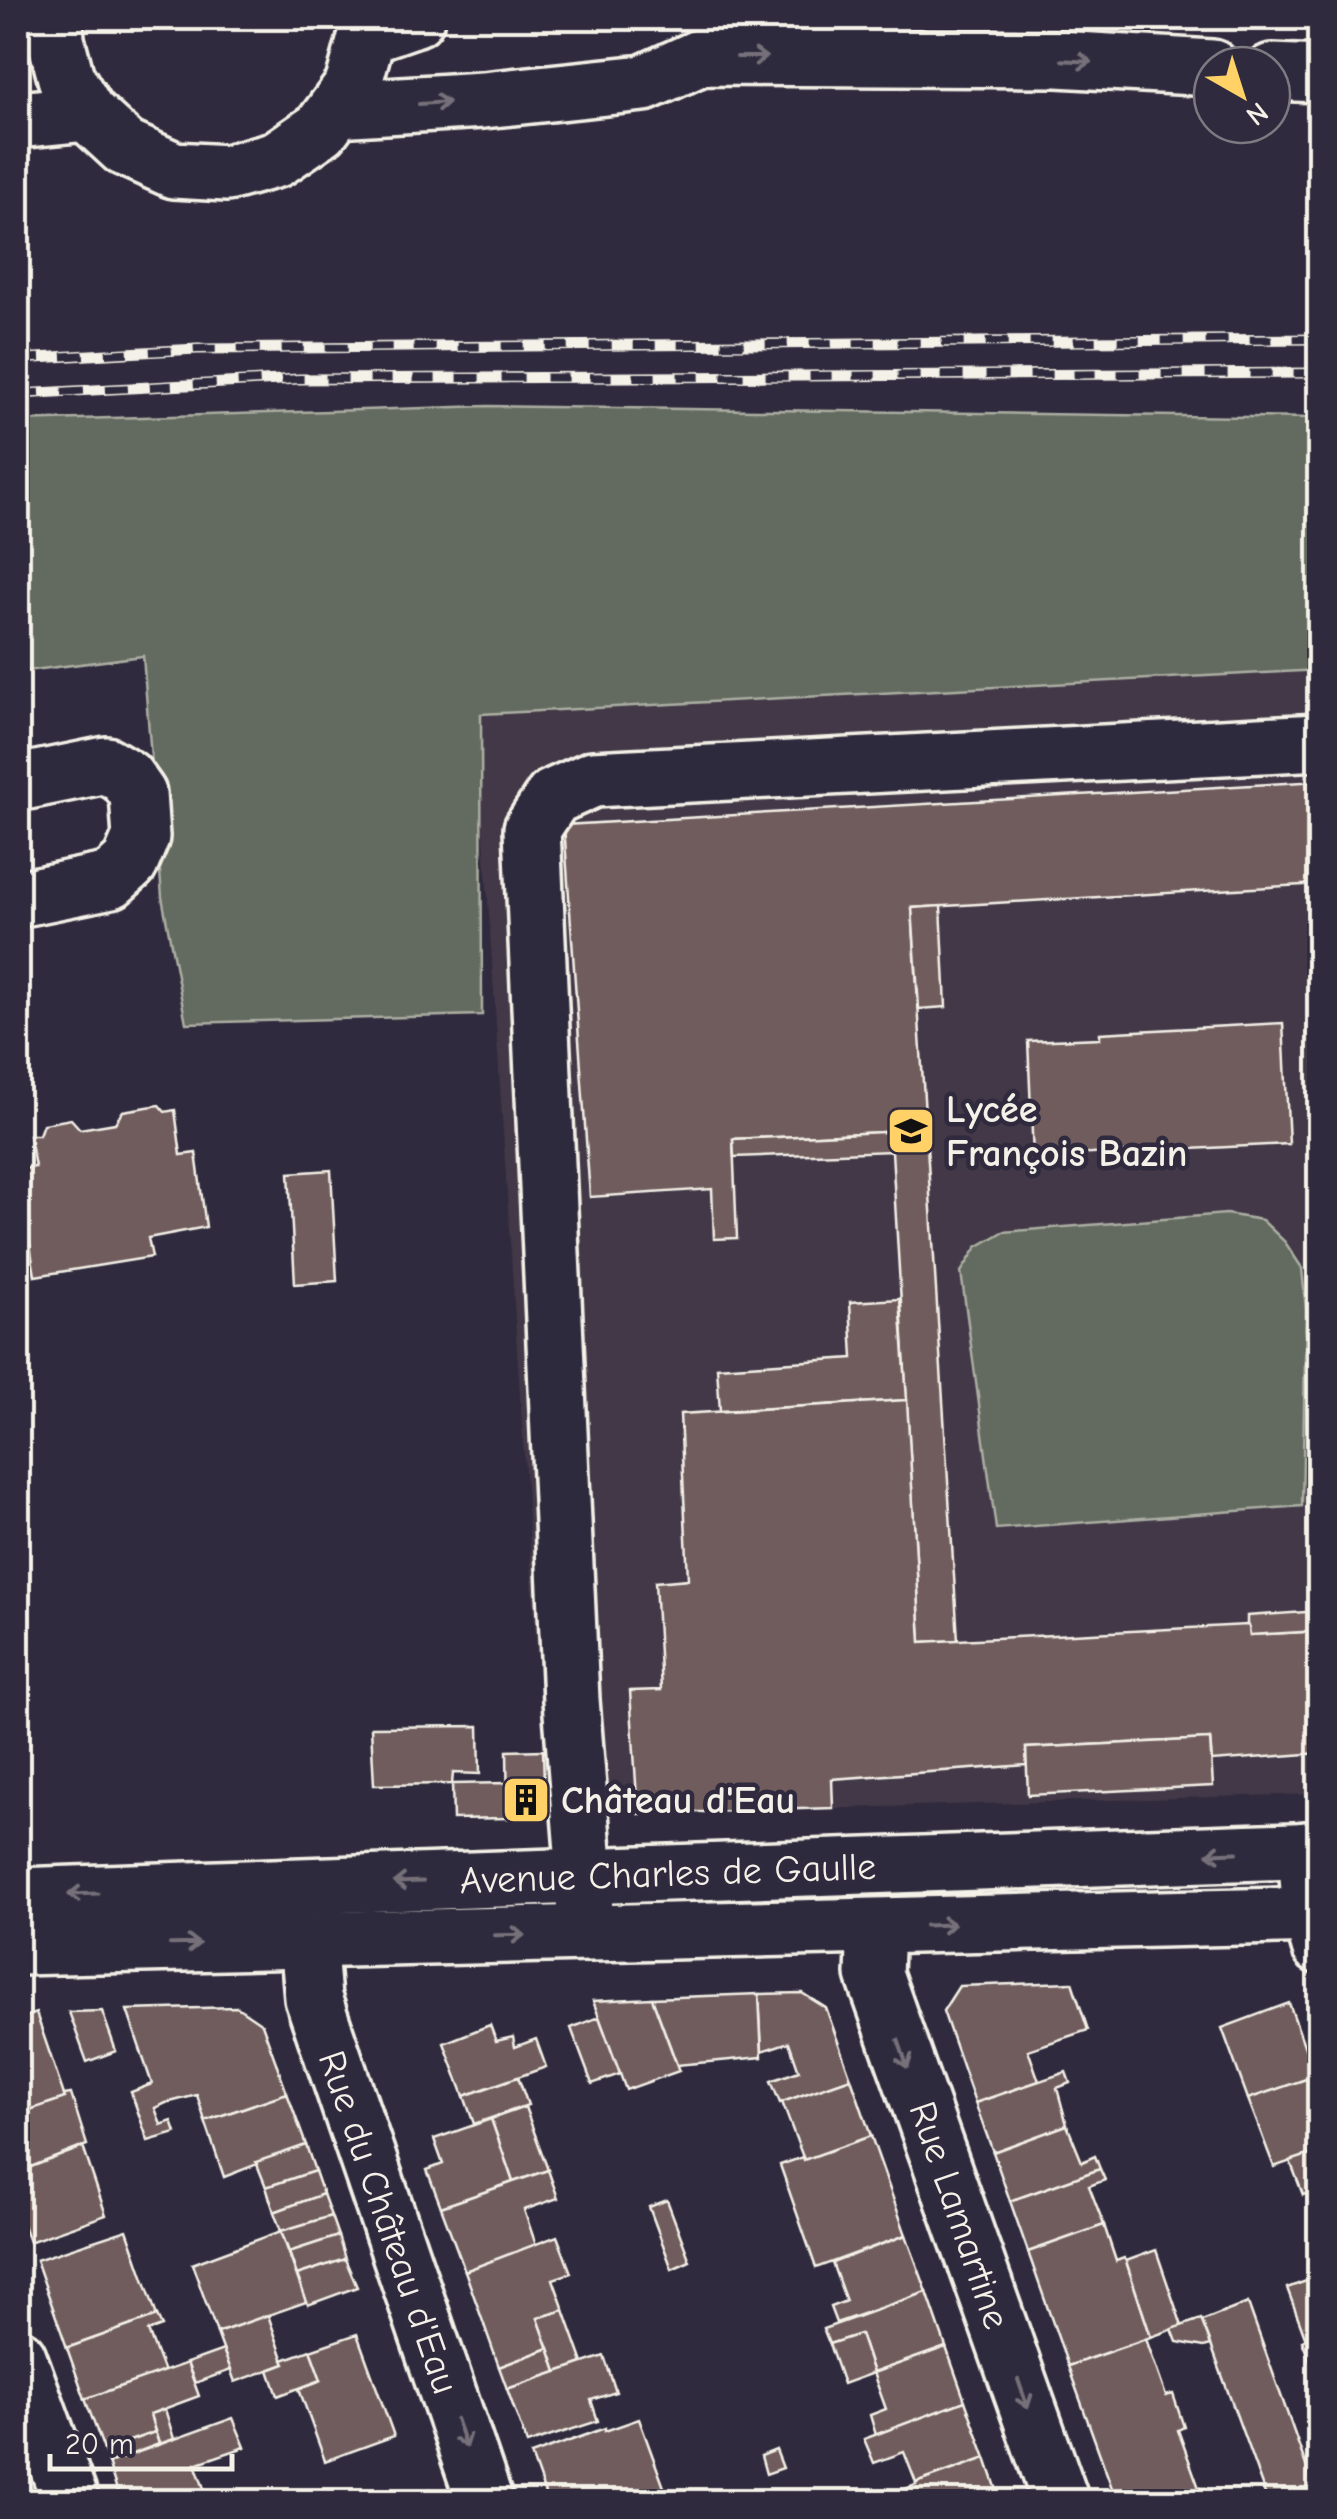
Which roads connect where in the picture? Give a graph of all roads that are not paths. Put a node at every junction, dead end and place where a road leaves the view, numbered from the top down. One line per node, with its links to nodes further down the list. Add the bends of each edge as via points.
1 (55, 18): 7 (main road, via 66,78)
2 (384, 24): 6 (main road)
3 (1192, 67): 6 (main road, one-way to 3, via 644,83 700,56)
4 (1292, 73): 5 (main road)
5 (1320, 74)
6 (336, 109): 7 (main road, via 321,129 277,159 227,173 174,170 125,148)
7 (87, 112): 8 (main road)
8 (18, 120)
9 (1320, 742): 13 (main road, via 593,779 553,797 532,829)
10 (18, 783): 11 (main road, via 106,765 138,794 142,837 130,863 111,880)
11 (18, 898)
12 (1313, 1850): 13 (main road, Avenue Charles de Gaulle, one-way to 13); 15 (main road)
13 (585, 1876): 14 (main road, Avenue Charles de Gaulle, one-way to 14); 17 (main road)
14 (18, 1896)
15 (1317, 1926): 16 (main road, Avenue Charles de Gaulle, one-way to 15)
16 (876, 1927): 17 (main road, Avenue Charles de Gaulle); 23 (main road, Rue Lamartine, one-way to 23, via 874,1974)
17 (584, 1934): 18 (main road, Avenue Charles de Gaulle, one-way to 17)
18 (308, 1940): 19 (main road, Avenue Charles de Gaulle, one-way to 18); 22 (main road, Rue du Château d'Eau, one-way to 22, via 313,1998)
19 (18, 1948)
20 (18, 2357): 21 (main road)
21 (71, 2502)
22 (485, 2502)
23 (1061, 2502)

